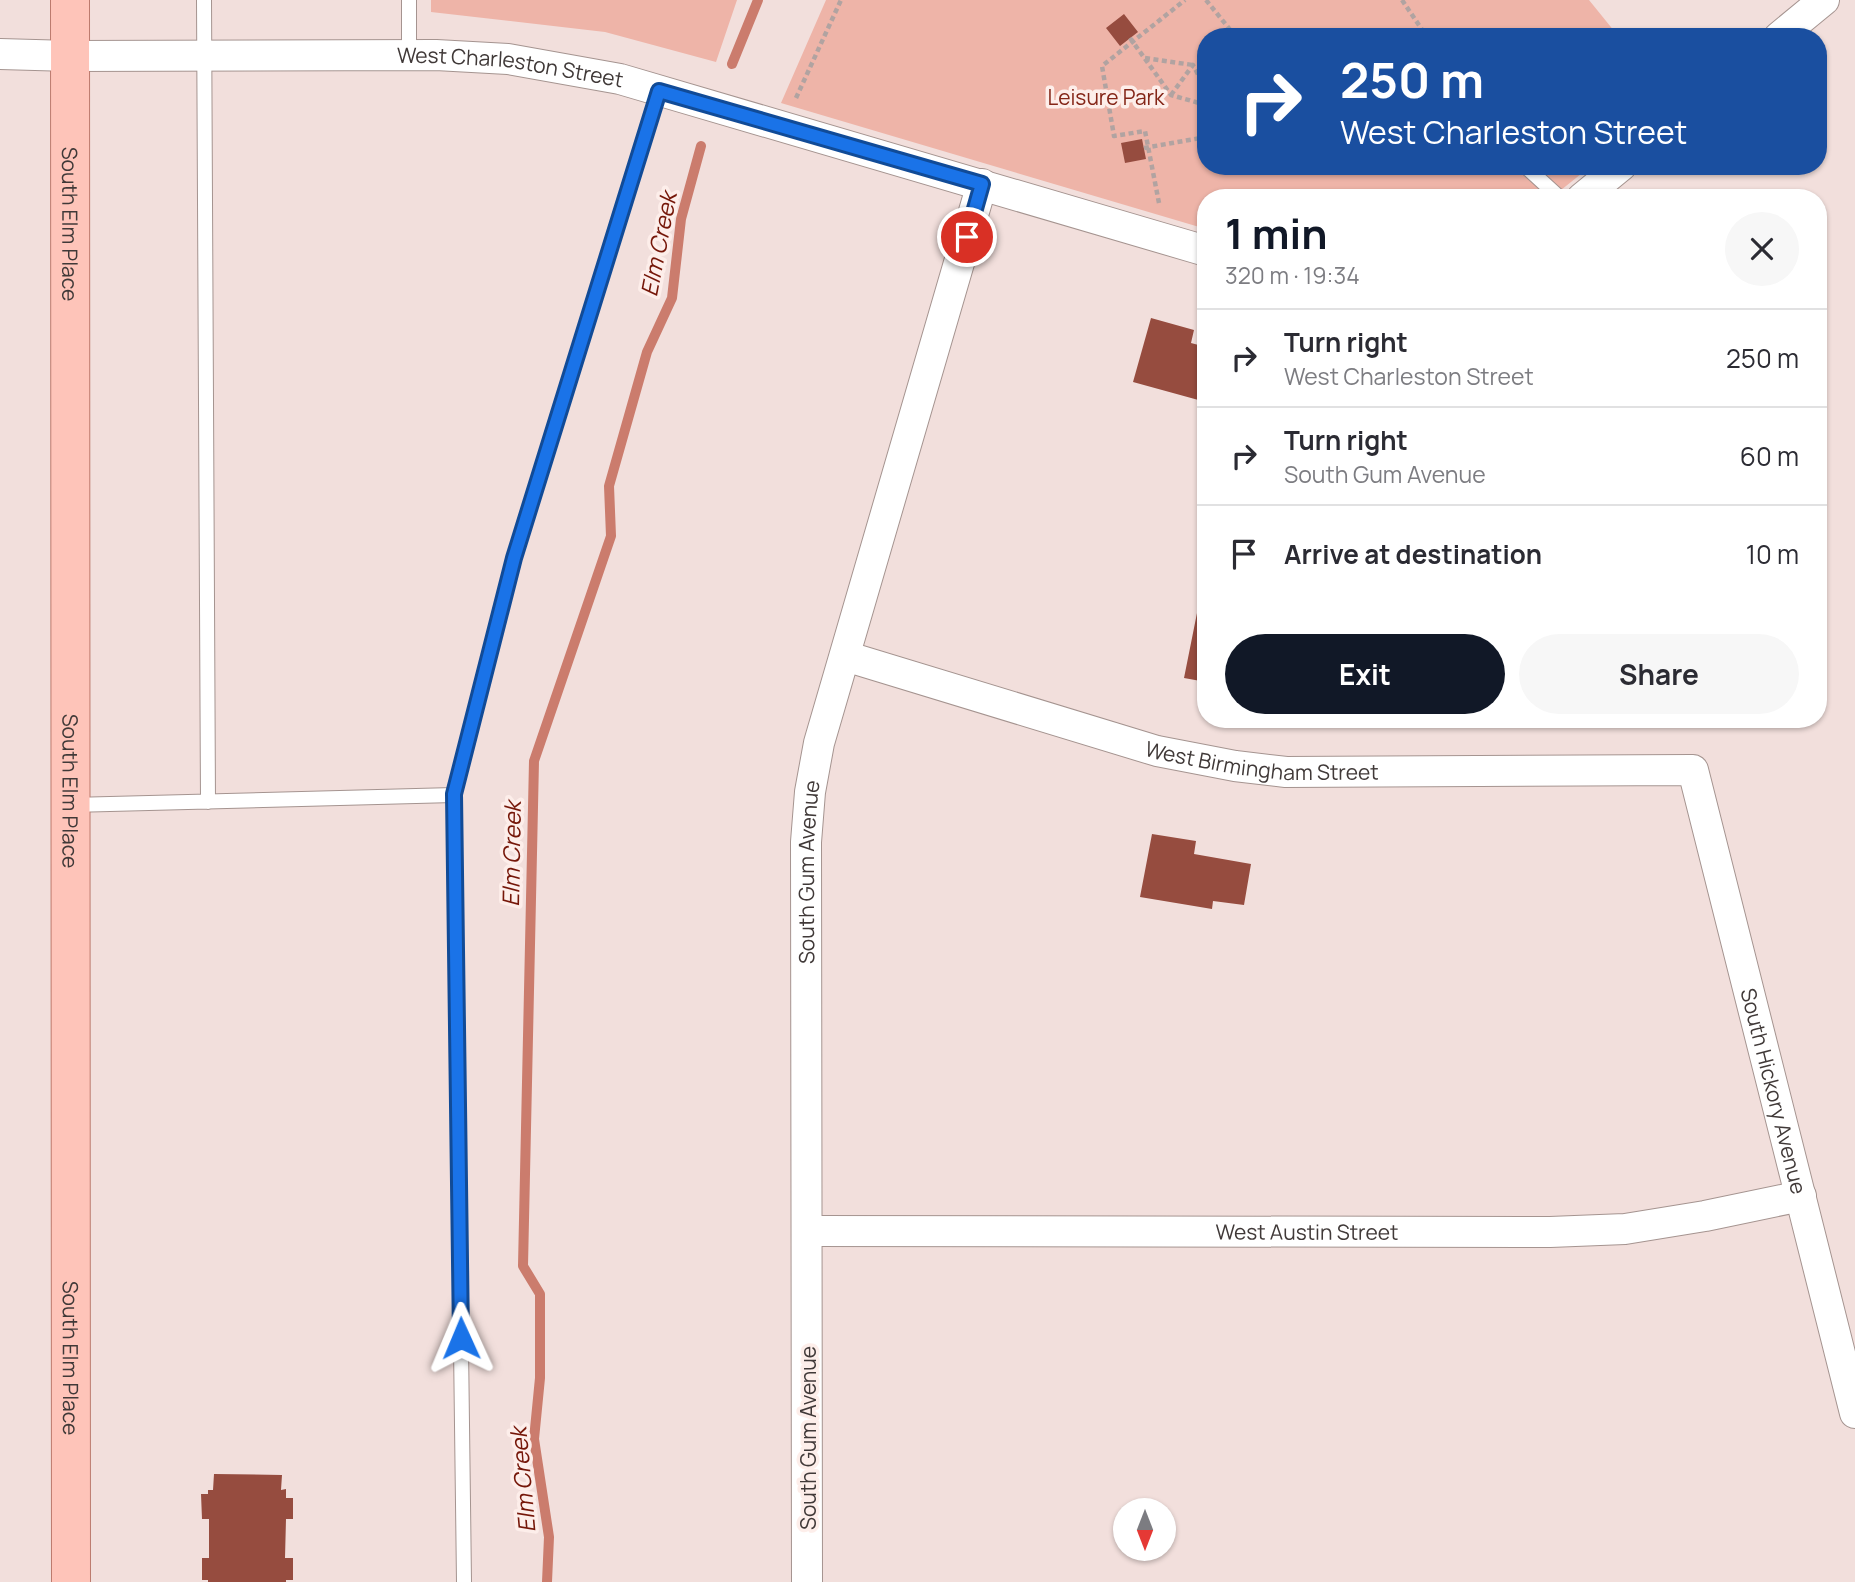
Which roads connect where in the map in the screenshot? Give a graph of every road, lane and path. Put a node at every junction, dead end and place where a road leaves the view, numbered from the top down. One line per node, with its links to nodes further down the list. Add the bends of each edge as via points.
1 (70, 0): 16 (main road, South Elm Place)
2 (204, 0): 14 (lane)
3 (409, 0): 15 (lane)
4 (841, 0): 22 (path)
5 (1185, 0): 12 (path)
6 (1206, 0): 9 (path)
7 (1402, 0): 10 (path)
8 (1824, 0): 11 (street)
9 (1229, 28)
10 (1421, 28)
11 (1790, 28)
12 (1131, 40): 17 (path); 25 (path, via 1102,66 1114,136 1145,131)
13 (0, 54): 16 (street, West Charleston Street)
14 (204, 55): 15 (street, West Charleston Street); 16 (street, West Charleston Street); 36 (lane)
15 (409, 55): 20 (street, West Charleston Street, via 508,60 620,79)
16 (70, 56): 37 (main road, South Elm Place)
17 (1145, 58): 18 (path); 21 (path)
18 (1193, 65): 19 (path); 21 (path)
19 (1197, 72)
20 (659, 91): 28 (street, West Charleston Street); 35 (lane, via 514,558)
21 (1171, 95): 23 (path)
22 (796, 98)
23 (1197, 102)
24 (1197, 138): 25 (path)
25 (1146, 147): 31 (path)
26 (1534, 175): 29 (lane)
27 (1609, 175): 30 (street)
28 (982, 184): 32 (street, West Charleston Street); 33 (street, South Gum Avenue)
29 (1550, 189)
30 (1593, 189)
31 (1159, 205)
32 (1197, 248)
33 (845, 656): 34 (street, West Birmingham Street, via 1157,751 1235,766 1286,772); 39 (street, South Gum Avenue, via 819,743 806,842)
34 (1693, 770): 38 (street, South Hickory Avenue)
35 (454, 794): 36 (lane); 42 (lane)
36 (208, 802): 37 (lane)
37 (71, 805): 41 (main road, South Elm Place)
38 (1801, 1196): 39 (street, West Austin Street, via 1625,1229 1550,1232); 40 (street, South Hickory Avenue)
39 (808, 1231): 43 (street, South Gum Avenue)
40 (1855, 1413)
41 (71, 1582)
42 (464, 1582)
43 (807, 1582)

